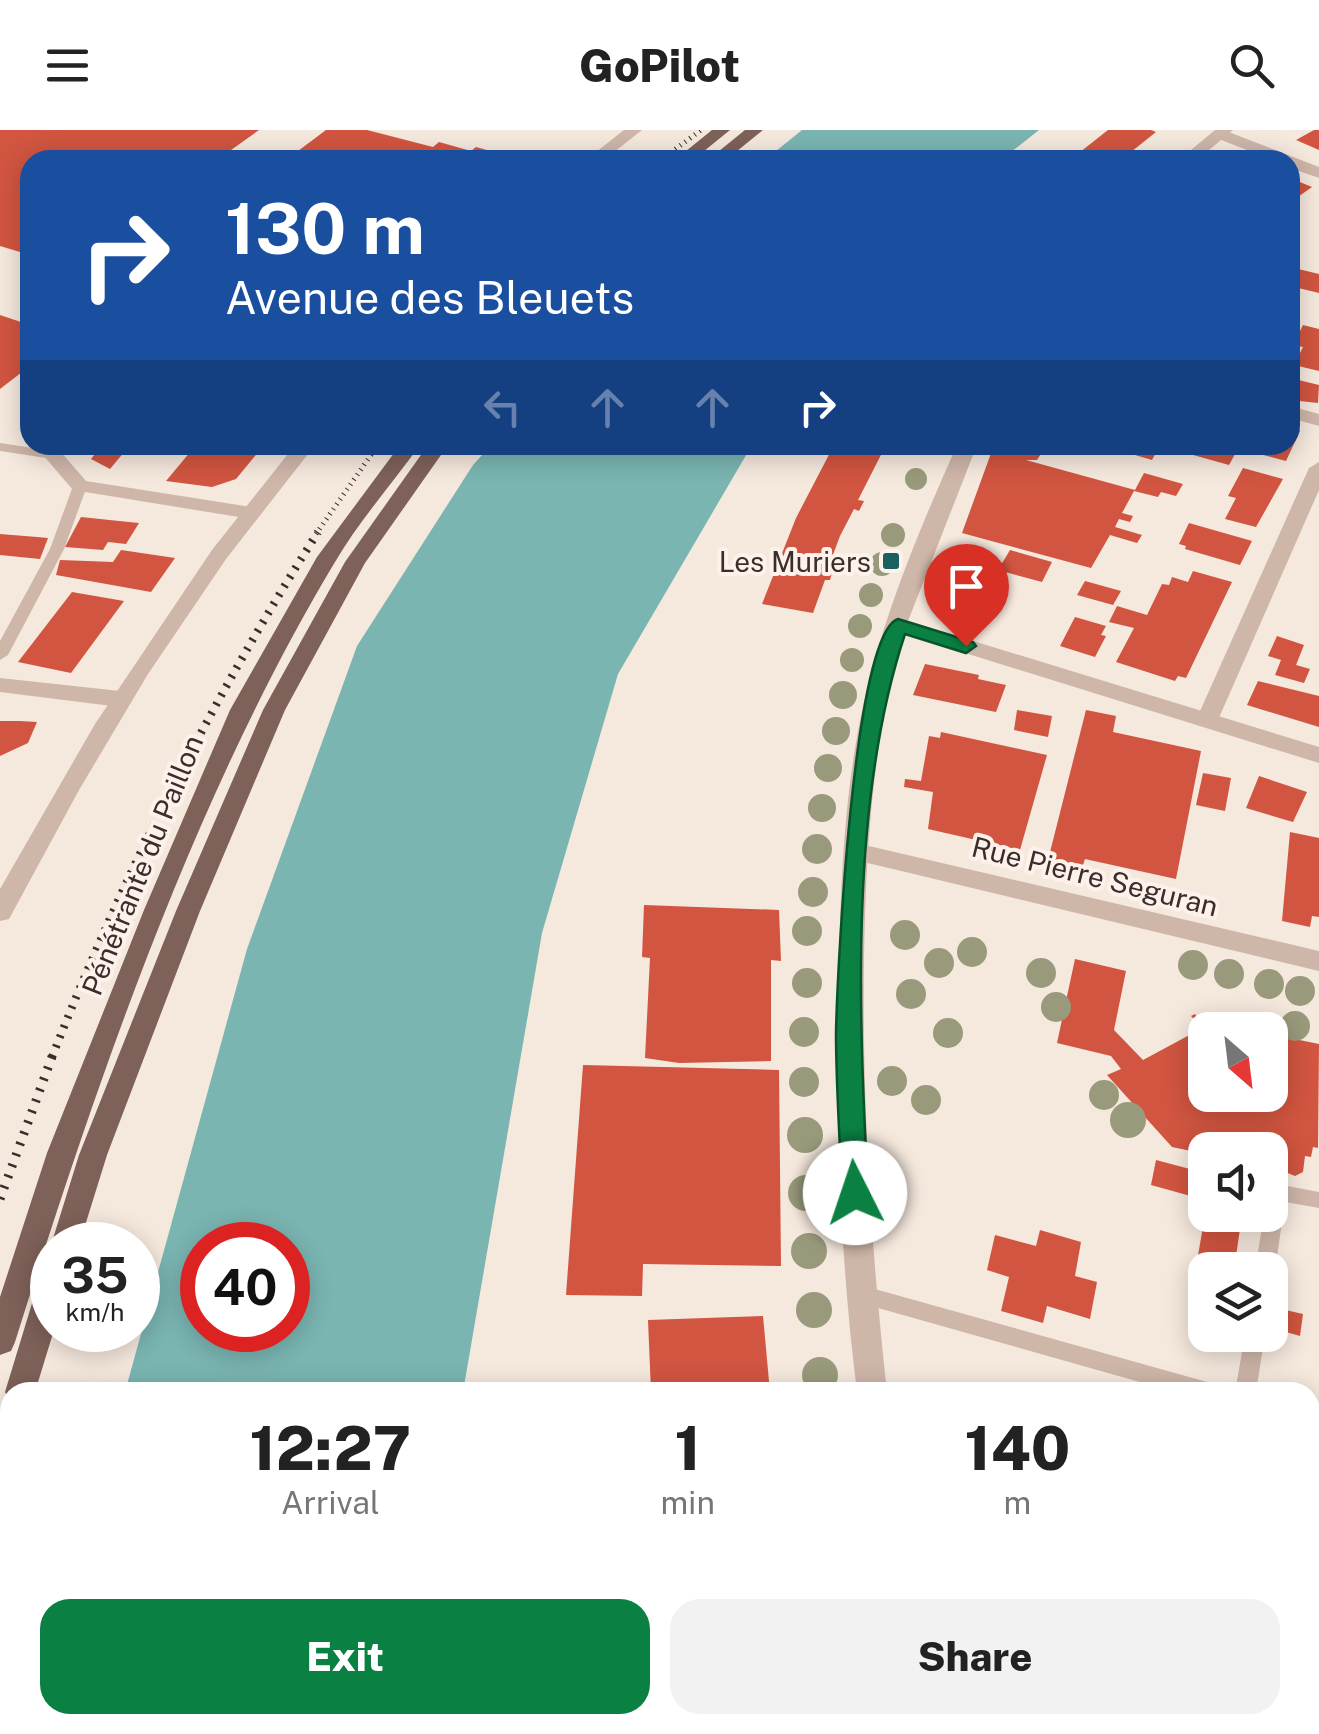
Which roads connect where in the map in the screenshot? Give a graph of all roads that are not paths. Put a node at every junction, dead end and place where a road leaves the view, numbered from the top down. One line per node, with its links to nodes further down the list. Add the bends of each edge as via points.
1 (634, 130): 5 (street)
2 (722, 130): 6 (main road)
3 (754, 130): 7 (main road)
4 (1223, 132): 8 (street); 9 (street)
5 (607, 150)
6 (696, 150)
7 (729, 150)
8 (1199, 150)
9 (1263, 150)
10 (53, 455): 16 (street)
11 (296, 455): 17 (street)
12 (403, 455): 31 (main road, Pénétrante du Paillon, via 327,556 241,710 61,1153)
13 (431, 455): 28 (main road, via 356,562 274,710 167,963)
14 (963, 455): 18 (street, via 924,542)
15 (1319, 468): 22 (street)
16 (80, 486): 17 (street); 19 (lane, via 57,549)
17 (252, 512): 21 (street)
18 (898, 625): 22 (street); 24 (street, via 866,758)
19 (0, 656)
20 (0, 685): 21 (street)
21 (120, 699): 25 (street)
22 (1207, 720): 23 (street)
23 (1319, 755)
24 (856, 852): 26 (street, Rue Pierre Seguran); 30 (street, via 848,1034)
25 (0, 912)
26 (1319, 962)
27 (1319, 1200): 29 (lane, via 1277,1192)
28 (73, 1222)
29 (1268, 1252)
30 (864, 1296): 35 (street); 36 (lane)
31 (0, 1342)
32 (32, 1352): 34 (main road)
33 (1252, 1352): 37 (lane)
34 (23, 1382)
35 (871, 1382)
36 (1171, 1382)
37 (1248, 1382)

